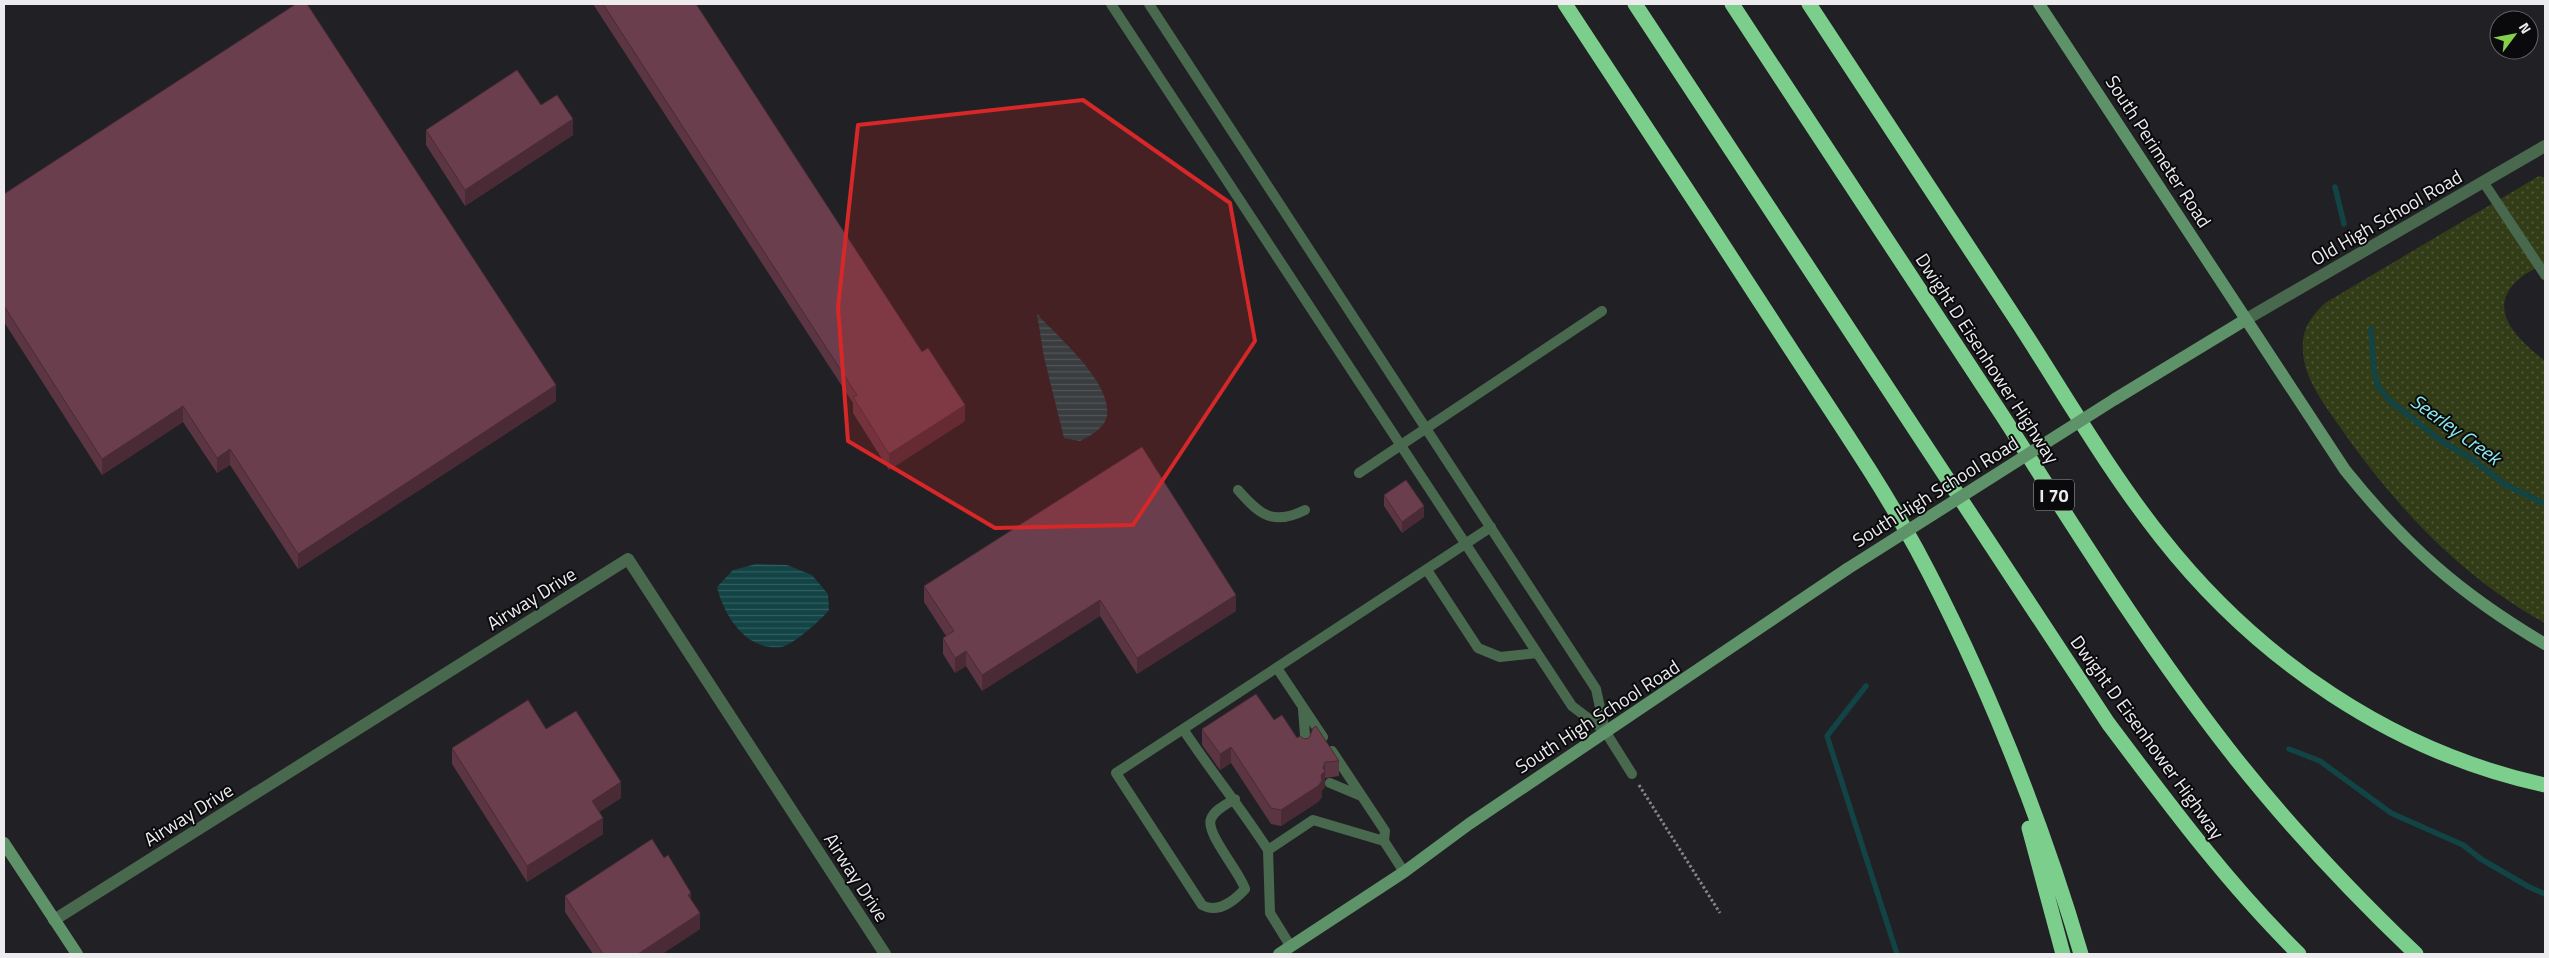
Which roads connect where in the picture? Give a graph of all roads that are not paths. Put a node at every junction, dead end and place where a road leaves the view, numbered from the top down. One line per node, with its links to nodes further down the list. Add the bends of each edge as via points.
1 (1111, 4): 14 (lane)
2 (1149, 4): 13 (lane)
3 (1565, 4): 27 (highway, via 1889,501 1955,626)
4 (1635, 4): 45 (highway, Dwight D Eisenhower Highway, via 2108,723 2183,824)
5 (1732, 4): 46 (highway, Dwight D Eisenhower Highway / I 70, via 2191,699 2298,834)
6 (1809, 4): 31 (highway, via 2137,505 2206,591 2262,643 2310,681 2342,701 2405,736 2446,754 2514,778)
7 (2039, 4): 12 (street, South Perimeter Road, via 2133,143)
8 (2544, 148): 9 (street, Old High School Road)
9 (2484, 183): 10 (lane); 12 (street, Old High School Road)
10 (2545, 275)
11 (1602, 311): 13 (lane)
12 (2245, 320): 21 (street, via 2345,470 2394,528 2426,560 2470,596); 26 (street, South High School Road, bridge, via 1847,569)
13 (1426, 428): 14 (lane); 18 (lane)
14 (1401, 444): 15 (lane); 19 (lane)
15 (1359, 472)
16 (1238, 490): 17 (lane, via 1265,515 1290,517)
17 (1305, 510)
18 (1491, 527): 19 (lane); 26 (lane, via 1596,689)
19 (1465, 544): 20 (lane); 22 (lane)
20 (1427, 570): 22 (lane, via 1478,648 1500,657); 23 (lane)
21 (2545, 644)
22 (1537, 653): 26 (lane, via 1572,706)
23 (1277, 668): 24 (lane); 25 (lane)
24 (1302, 706): 28 (lane); 32 (lane)
25 (1183, 729): 33 (lane, via 1216,779); 33 (lane, via 1116,773 1202,905 1210,909 1219,908 1245,888 1210,825 1216,812)
26 (1605, 731): 29 (lane); 37 (street, South High School Road, via 1446,839)
27 (2006, 743): 43 (highway); 44 (highway)
28 (1306, 748)
29 (1632, 774)
30 (1330, 783): 32 (lane)
31 (2545, 785)
32 (1362, 797): 34 (lane, via 1385,831)
33 (1235, 799): 36 (lane)
34 (1384, 841): 36 (lane, via 1313,820); 37 (lane)
35 (4, 843): 38 (street)
36 (1268, 850): 39 (lane, via 1270,913)
37 (1404, 872): 39 (street, South High School Road)
38 (54, 920): 40 (street); 41 (street, Airway Drive, via 628,559)
39 (1291, 947): 42 (street, South High School Road)
40 (77, 954)
41 (885, 954)
42 (1279, 954)
43 (2063, 954)
44 (2081, 954)
45 (2299, 954)
46 (2416, 954)

